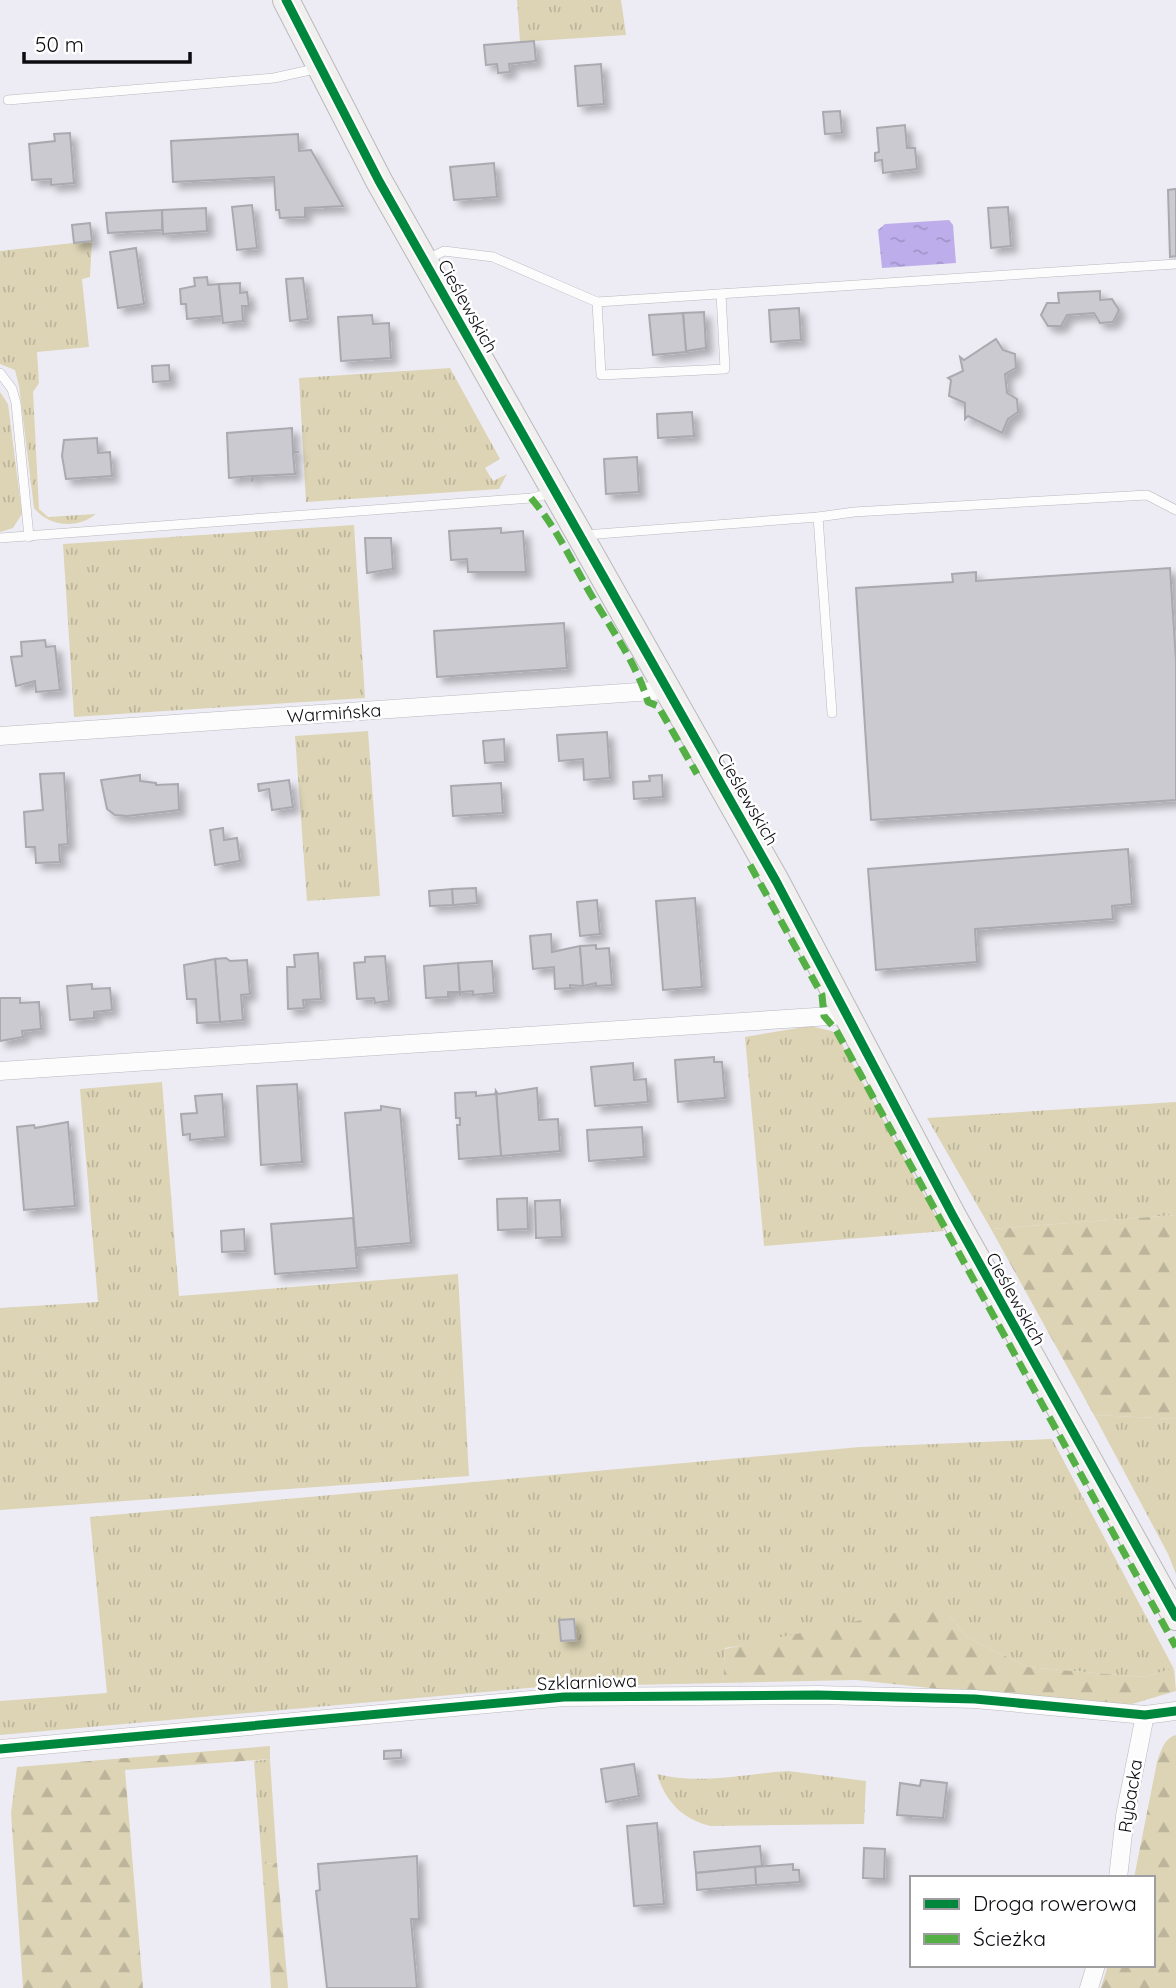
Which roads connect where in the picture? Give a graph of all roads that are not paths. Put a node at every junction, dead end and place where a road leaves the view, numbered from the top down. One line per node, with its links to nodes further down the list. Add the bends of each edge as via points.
1 (286, 0): 2 (street, Cieślewskich)
2 (321, 67): 3 (lane, via 274,78); 4 (street, Cieślewskich)
3 (8, 100)
4 (425, 261): 7 (lane, via 444,251 493,257); 9 (street, Cieślewskich)
5 (1176, 264): 6 (lane)
6 (721, 294): 7 (lane); 7 (lane, via 725,369 601,375)
7 (597, 302)
8 (0, 373): 13 (lane, via 16,403)
9 (554, 493): 12 (street, Cieślewskich); 13 (lane)
10 (1176, 510): 11 (lane, via 1147,495)
11 (818, 517): 12 (lane); 16 (lane)
12 (578, 536): 15 (street, Cieślewskich)
13 (29, 537): 14 (lane)
14 (0, 538)
15 (667, 690): 17 (street, Warmińska); 18 (street, Cieślewskich)
16 (832, 713)
17 (0, 736)
18 (846, 1014): 19 (street); 20 (street, Cieślewskich)
19 (0, 1071)
20 (1176, 1617)
21 (1176, 1710): 22 (street, Szklarniowa)
22 (1145, 1715): 23 (street, Szklarniowa, via 975,1699 564,1697); 24 (street, Rybacka)
23 (0, 1748)
24 (1118, 1876)
25 (1095, 1967): 26 (street)
26 (1089, 1988)

